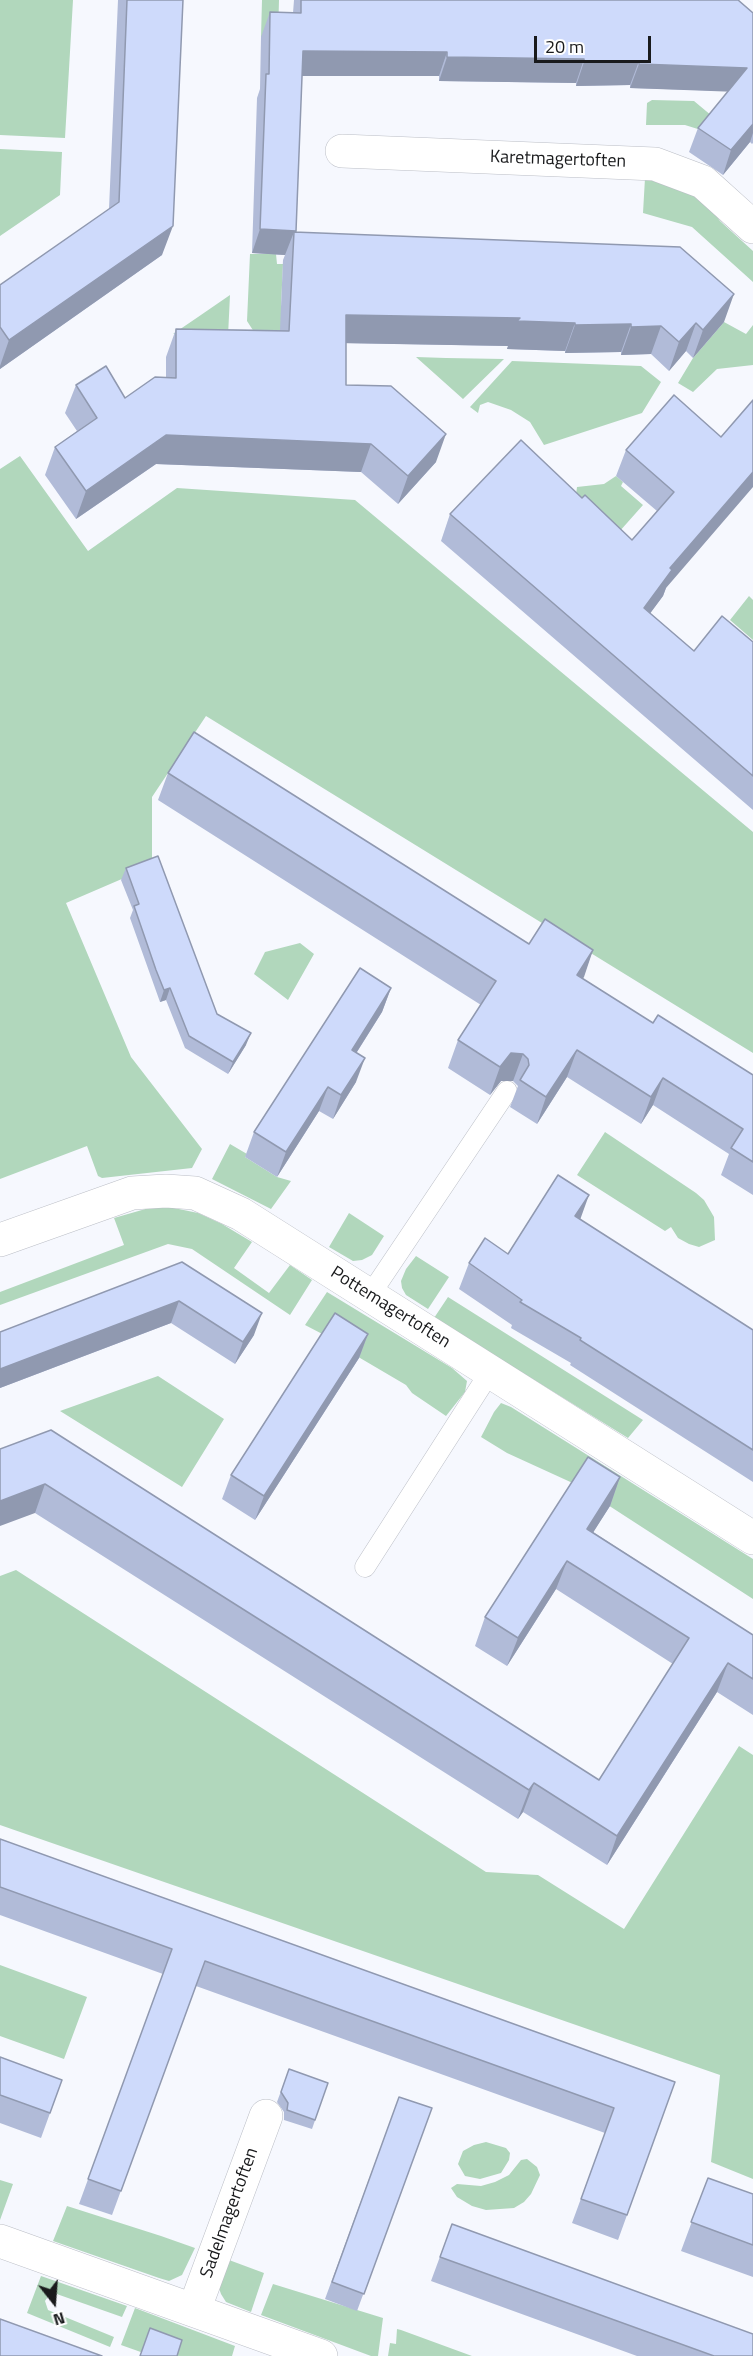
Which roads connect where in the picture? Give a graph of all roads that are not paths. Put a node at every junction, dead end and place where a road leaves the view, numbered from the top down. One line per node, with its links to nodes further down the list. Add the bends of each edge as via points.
1 (342, 151): 2 (street, Karetmagertoften, via 655,164 703,182)
2 (753, 227)
3 (507, 1091): 5 (lane)
4 (0, 1240): 5 (street, Pottemagertoften, via 132,1193 195,1193 241,1214)
5 (370, 1295): 6 (street, Pottemagertoften)
6 (490, 1372): 7 (street, Pottemagertoften); 8 (lane)
7 (753, 1538)
8 (365, 1566)
9 (266, 2116): 11 (street, Sadelmagertoften)
10 (0, 2241): 11 (street)
11 (194, 2310): 12 (street)
12 (317, 2355)

